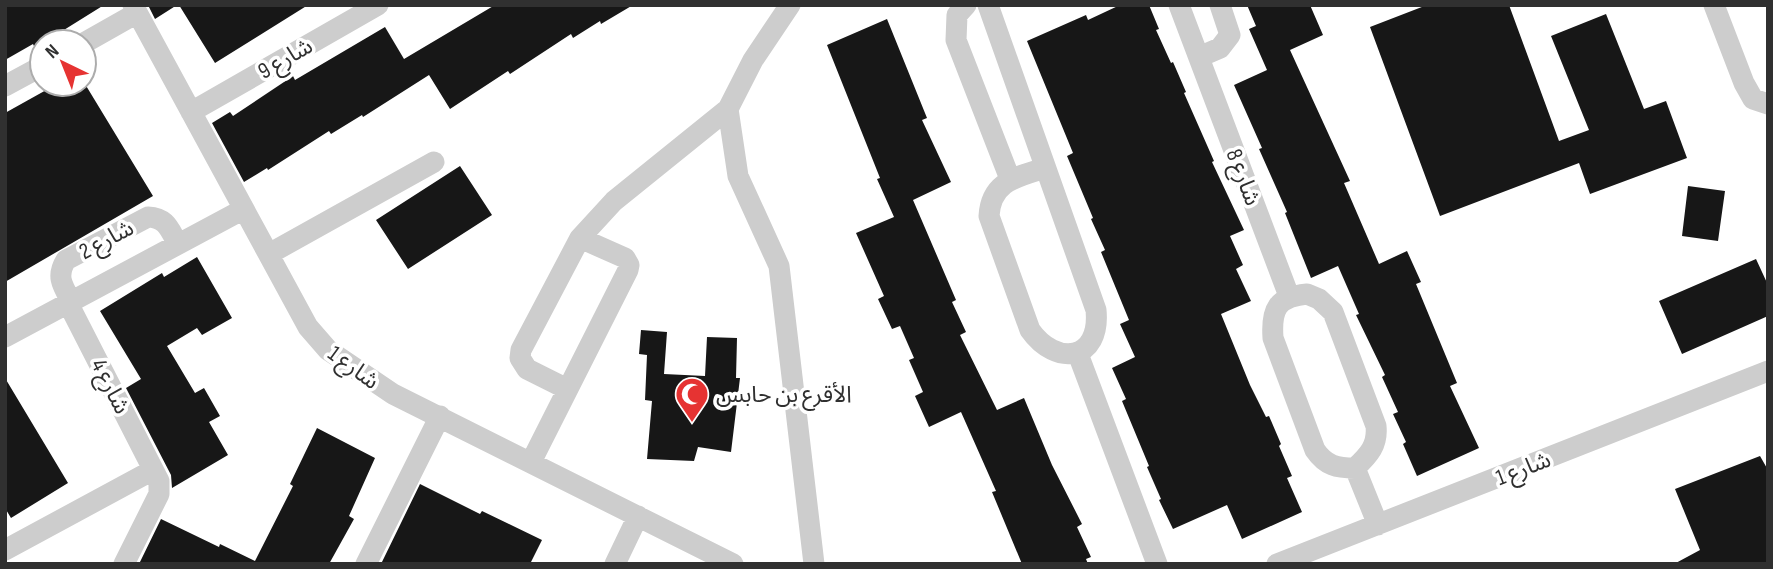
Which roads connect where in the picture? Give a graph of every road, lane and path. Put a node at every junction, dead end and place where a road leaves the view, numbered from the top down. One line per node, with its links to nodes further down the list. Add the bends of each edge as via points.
1 (378, 5): 15 (street, شارع 9)
2 (790, 5): 14 (street, via 753,60)
3 (966, 5): 18 (street, via 957,15 956,40)
4 (988, 5): 17 (street)
5 (1179, 5): 10 (street, شارع 8)
6 (1220, 5): 10 (street, via 1230,36 1220,48)
7 (1714, 5): 13 (street, via 1744,83 1753,99)
8 (135, 9): 9 (street); 15 (street, شارع 1)
9 (98, 34)
10 (1199, 57): 23 (street, شارع 8)
11 (28, 74): 12 (street)
12 (5, 86)
13 (1768, 104)
14 (728, 109): 20 (street, via 614,201); 40 (street, via 738,176 779,266)
15 (191, 112): 19 (street, شارع 1)
16 (434, 162): 22 (street)
17 (1045, 168): 18 (street); 26 (street, via 1096,310 1094,336)
18 (1010, 180): 26 (street, via 996,191 989,216 1030,330 1052,351)
19 (244, 209): 21 (street, شارع 2); 22 (street, شارع 1)
20 (580, 238): 28 (street, via 520,358 527,369); 28 (street, via 625,258 629,265)
21 (178, 244): 24 (street, شارع 2); 24 (street, شارع 2, via 160,218 148,217 66,260 60,280)
22 (269, 254): 29 (street, شارع 1, via 308,327 328,350 393,394)
23 (1289, 296): 31 (street, via 1272,321 1273,338 1315,450 1328,464); 31 (street, via 1307,294 1319,299 1333,312 1348,350 1377,439)
24 (69, 302): 25 (street, شارع 2); 32 (street, شارع 4)
25 (5, 337)
26 (1078, 354): 41 (street)
27 (1768, 371): 34 (street, شارع 1)
28 (567, 390): 30 (street)
29 (440, 416): 30 (street, شارع 1); 37 (street)
30 (530, 462): 33 (street, شارع 1)
31 (1355, 468): 34 (street)
32 (153, 470): 35 (street); 36 (street, شارع 4, via 159,494)
33 (638, 516): 38 (street); 39 (street, شارع 1)
34 (1378, 525): 42 (street, شارع 1)
35 (5, 550)
36 (124, 564)
37 (366, 564)
38 (615, 564)
39 (733, 564)
40 (814, 564)
41 (1157, 564)
42 (1277, 564)

